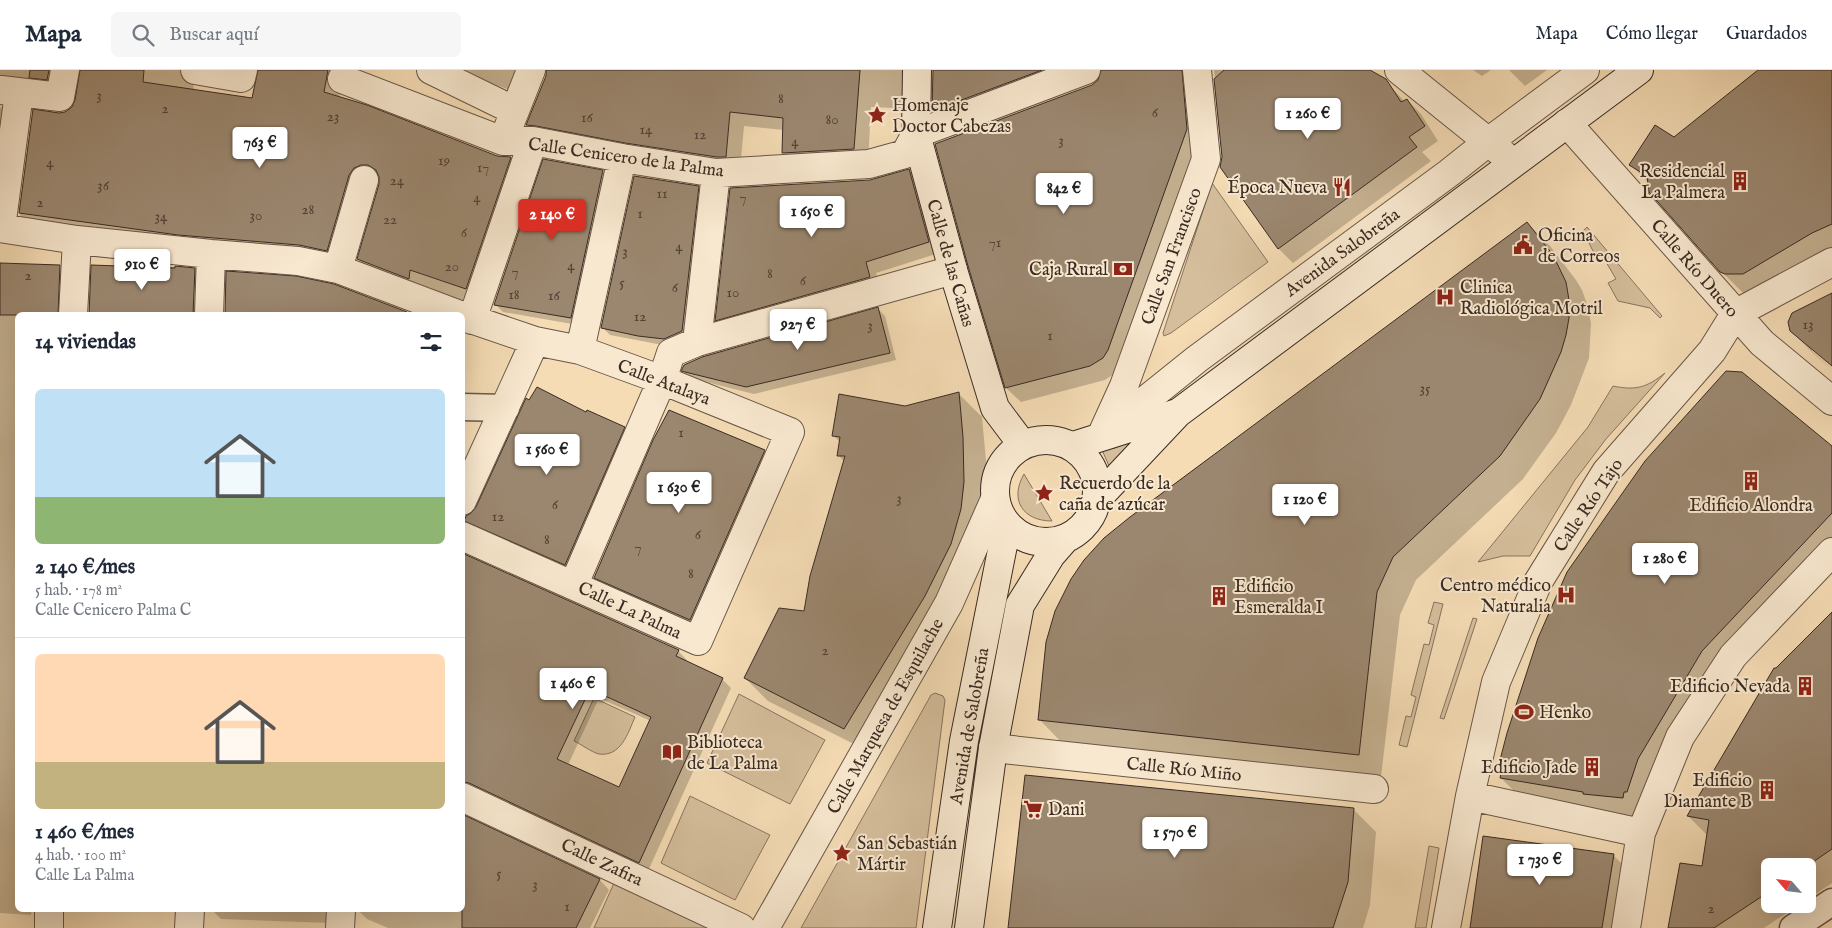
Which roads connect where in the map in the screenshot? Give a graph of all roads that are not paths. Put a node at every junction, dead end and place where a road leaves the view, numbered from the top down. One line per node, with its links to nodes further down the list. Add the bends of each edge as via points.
1 (65, 70): 13 (street, via 60,97)
2 (195, 70): 3 (street, via 241,78)
3 (243, 70)
4 (431, 70): 14 (street)
5 (531, 70): 14 (street, Calle Cenicero de la Palma)
6 (918, 70): 16 (street, Calle de las Cañas)
7 (1086, 70): 16 (street)
8 (1197, 70): 44 (street, Calle San Francisco, via 1206,159 1124,386)
9 (1399, 70): 19 (street)
10 (1585, 70): 19 (street, Avenida Salobreña)
11 (1639, 70): 15 (street, Avenida Salobreña)
12 (342, 79): 17 (street, Calle Cenicero de la Palma)
13 (9, 91): 24 (street)
14 (515, 110): 17 (street, Calle Cenicero de la Palma)
15 (1567, 123): 21 (street, Avenida Salobreña); 33 (street, Calle Río Duero)
16 (916, 134): 22 (street, Calle Cenicero de la Palma, via 904,154 869,164); 29 (street, Calle de las Cañas)
17 (503, 141): 18 (street, Calle Cenicero de la Palma)
18 (533, 141): 20 (street, Calle Cenicero de la Palma); 34 (street)
19 (1488, 142): 21 (street); 44 (street, Avenida Salobreña, via 1197,359)
20 (622, 158): 22 (street, Calle Cenicero de la Palma); 37 (street)
21 (1515, 163): 42 (street, Avenida Salobreña)
22 (716, 173): 36 (street)
23 (364, 180): 28 (street)
24 (1, 228): 25 (street, Calle Atalaya)
25 (76, 240): 26 (street, Calle Atalaya); 30 (street)
26 (211, 254): 28 (street, Calle Atalaya, via 298,261); 31 (street)
27 (1832, 262): 33 (street)
28 (338, 269): 32 (street, Calle Atalaya)
29 (953, 270): 36 (street); 45 (street, Calle de las Cañas, via 995,408)
30 (73, 312)
31 (209, 312)
32 (452, 312)
33 (1735, 314): 39 (street, Calle Río Duero, via 1762,343); 57 (street, Calle Río Tajo, via 1712,351 1606,472 1538,582 1496,682)
34 (465, 317): 35 (street, Calle Atalaya)
35 (535, 341): 37 (street, Calle Atalaya); 41 (street)
36 (698, 342): 38 (street, via 671,353)
37 (580, 350): 38 (street, Calle Atalaya)
38 (662, 380): 43 (street, Calle Atalaya); 54 (street)
39 (1832, 401)
40 (465, 407): 41 (street)
41 (506, 408): 47 (street)
42 (1178, 412): 44 (street, Avenida Salobreña); 49 (street, Avenida Salobreña)
43 (790, 432): 54 (street, Calle La Palma, via 698,641)
44 (1101, 436): 46 (street, Avenida Salobreña)
45 (1022, 444): 46 (street, via 1042,439 1058,440); 48 (street, via 1002,463 994,485)
46 (1073, 446): 49 (street, via 1093,469)
47 (465, 495)
48 (995, 499): 50 (street); 68 (street, Calle Marquesa de Esquilache, via 949,603)
49 (1097, 499): 52 (street, via 1091,516 1080,530)
50 (1007, 525): 52 (street, via 1034,541); 69 (street, Avenida de Salobreña, via 964,741)
51 (465, 537): 54 (street, Calle La Palma)
52 (1065, 539): 55 (street, Avenida de Salobreña, via 1051,555 1020,605)
53 (1832, 552): 59 (street, via 1733,656 1680,737)
54 (574, 584)
55 (993, 748): 56 (street, Calle Río Miño); 70 (street, Avenida de Salobreña)
56 (1374, 789)
57 (1470, 796): 59 (street); 71 (street, Calle Río Tajo)
58 (465, 798): 67 (street, Calle Zafira)
59 (1641, 833): 72 (street)
60 (1832, 902): 73 (street)
61 (49, 912): 64 (street)
62 (190, 912): 65 (street)
63 (341, 912): 66 (street)
64 (49, 928)
65 (189, 928)
66 (340, 928)
67 (741, 928)
68 (765, 928)
69 (937, 928)
70 (969, 928)
71 (1446, 928)
72 (1626, 928)
73 (1793, 928)

